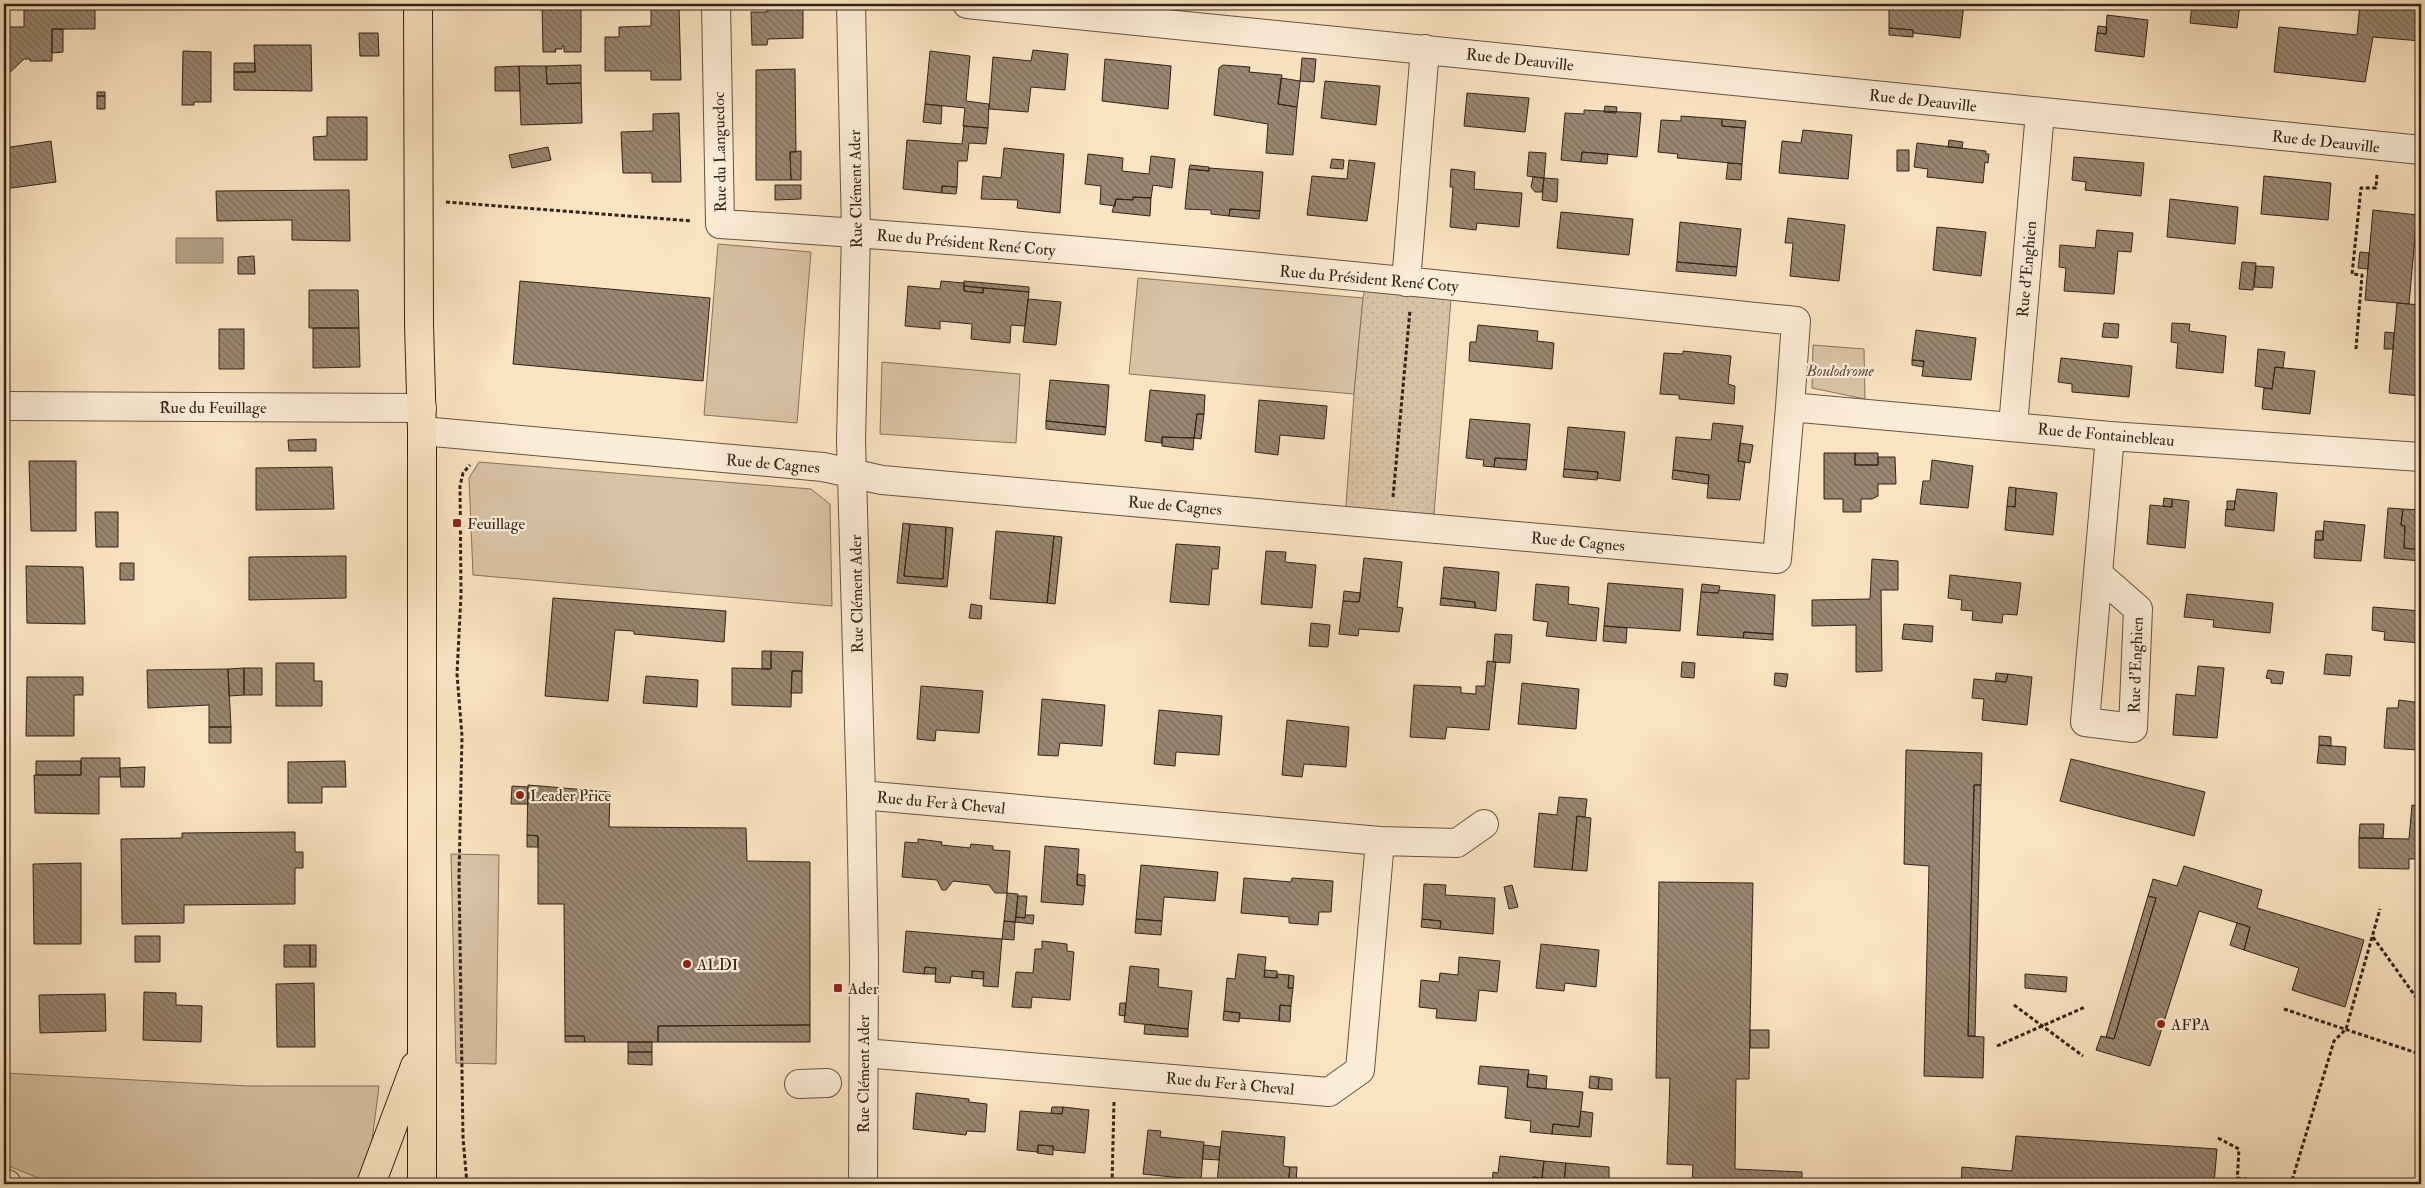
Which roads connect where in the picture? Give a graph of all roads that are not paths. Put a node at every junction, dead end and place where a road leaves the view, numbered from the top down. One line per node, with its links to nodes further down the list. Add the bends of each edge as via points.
1 (418, 4): 12 (main road, via 418,278)
2 (716, 4): 8 (street, Rue du Languedoc, via 720,224)
3 (851, 4): 8 (street, Rue Clément Ader)
4 (967, 4): 5 (street, Rue de Deauville)
5 (1425, 49): 6 (street, Rue de Deauville); 9 (street)
6 (2040, 112): 7 (street, Rue de Deauville); 13 (street, Rue d'Enghien)
7 (2421, 150)
8 (856, 232): 9 (street, Rue du Président René Coty); 16 (street, Rue Clément Ader)
9 (1416, 282): 11 (street, Rue du Président René Coty, via 1796,321)
10 (4, 406): 12 (street, Rue du Feuillage)
11 (1790, 407): 13 (street, Rue de Fontainebleau); 16 (street, Rue de Cagnes, via 1777,559 882,480)
12 (422, 420): 16 (street, Rue de Cagnes, via 488,437 823,467); 21 (main road)
13 (2013, 426): 14 (street, Rue de Fontainebleau)
14 (2110, 436): 15 (street, Rue de Fontainebleau); 17 (street, Rue d'Enghien)
15 (2421, 457)
16 (852, 474): 18 (street, Rue Clément Ader)
17 (2098, 574): 17 (street, Rue d'Enghien, via 2138,609 2133,728 2085,722)
18 (862, 795): 20 (street, Rue du Fer à Cheval); 22 (street, Rue Clément Ader)
19 (1484, 824): 20 (street, Rue du Fer à Cheval, via 1457,843)
20 (1380, 841): 22 (street, Rue du Fer à Cheval, via 1360,1070 1329,1092)
21 (422, 1046): 25 (main road); 26 (main road)
22 (864, 1053): 27 (street, Rue Clément Ader)
23 (827, 1083): 24 (street)
24 (799, 1084)
25 (371, 1184)
26 (422, 1184)
27 (863, 1184)

